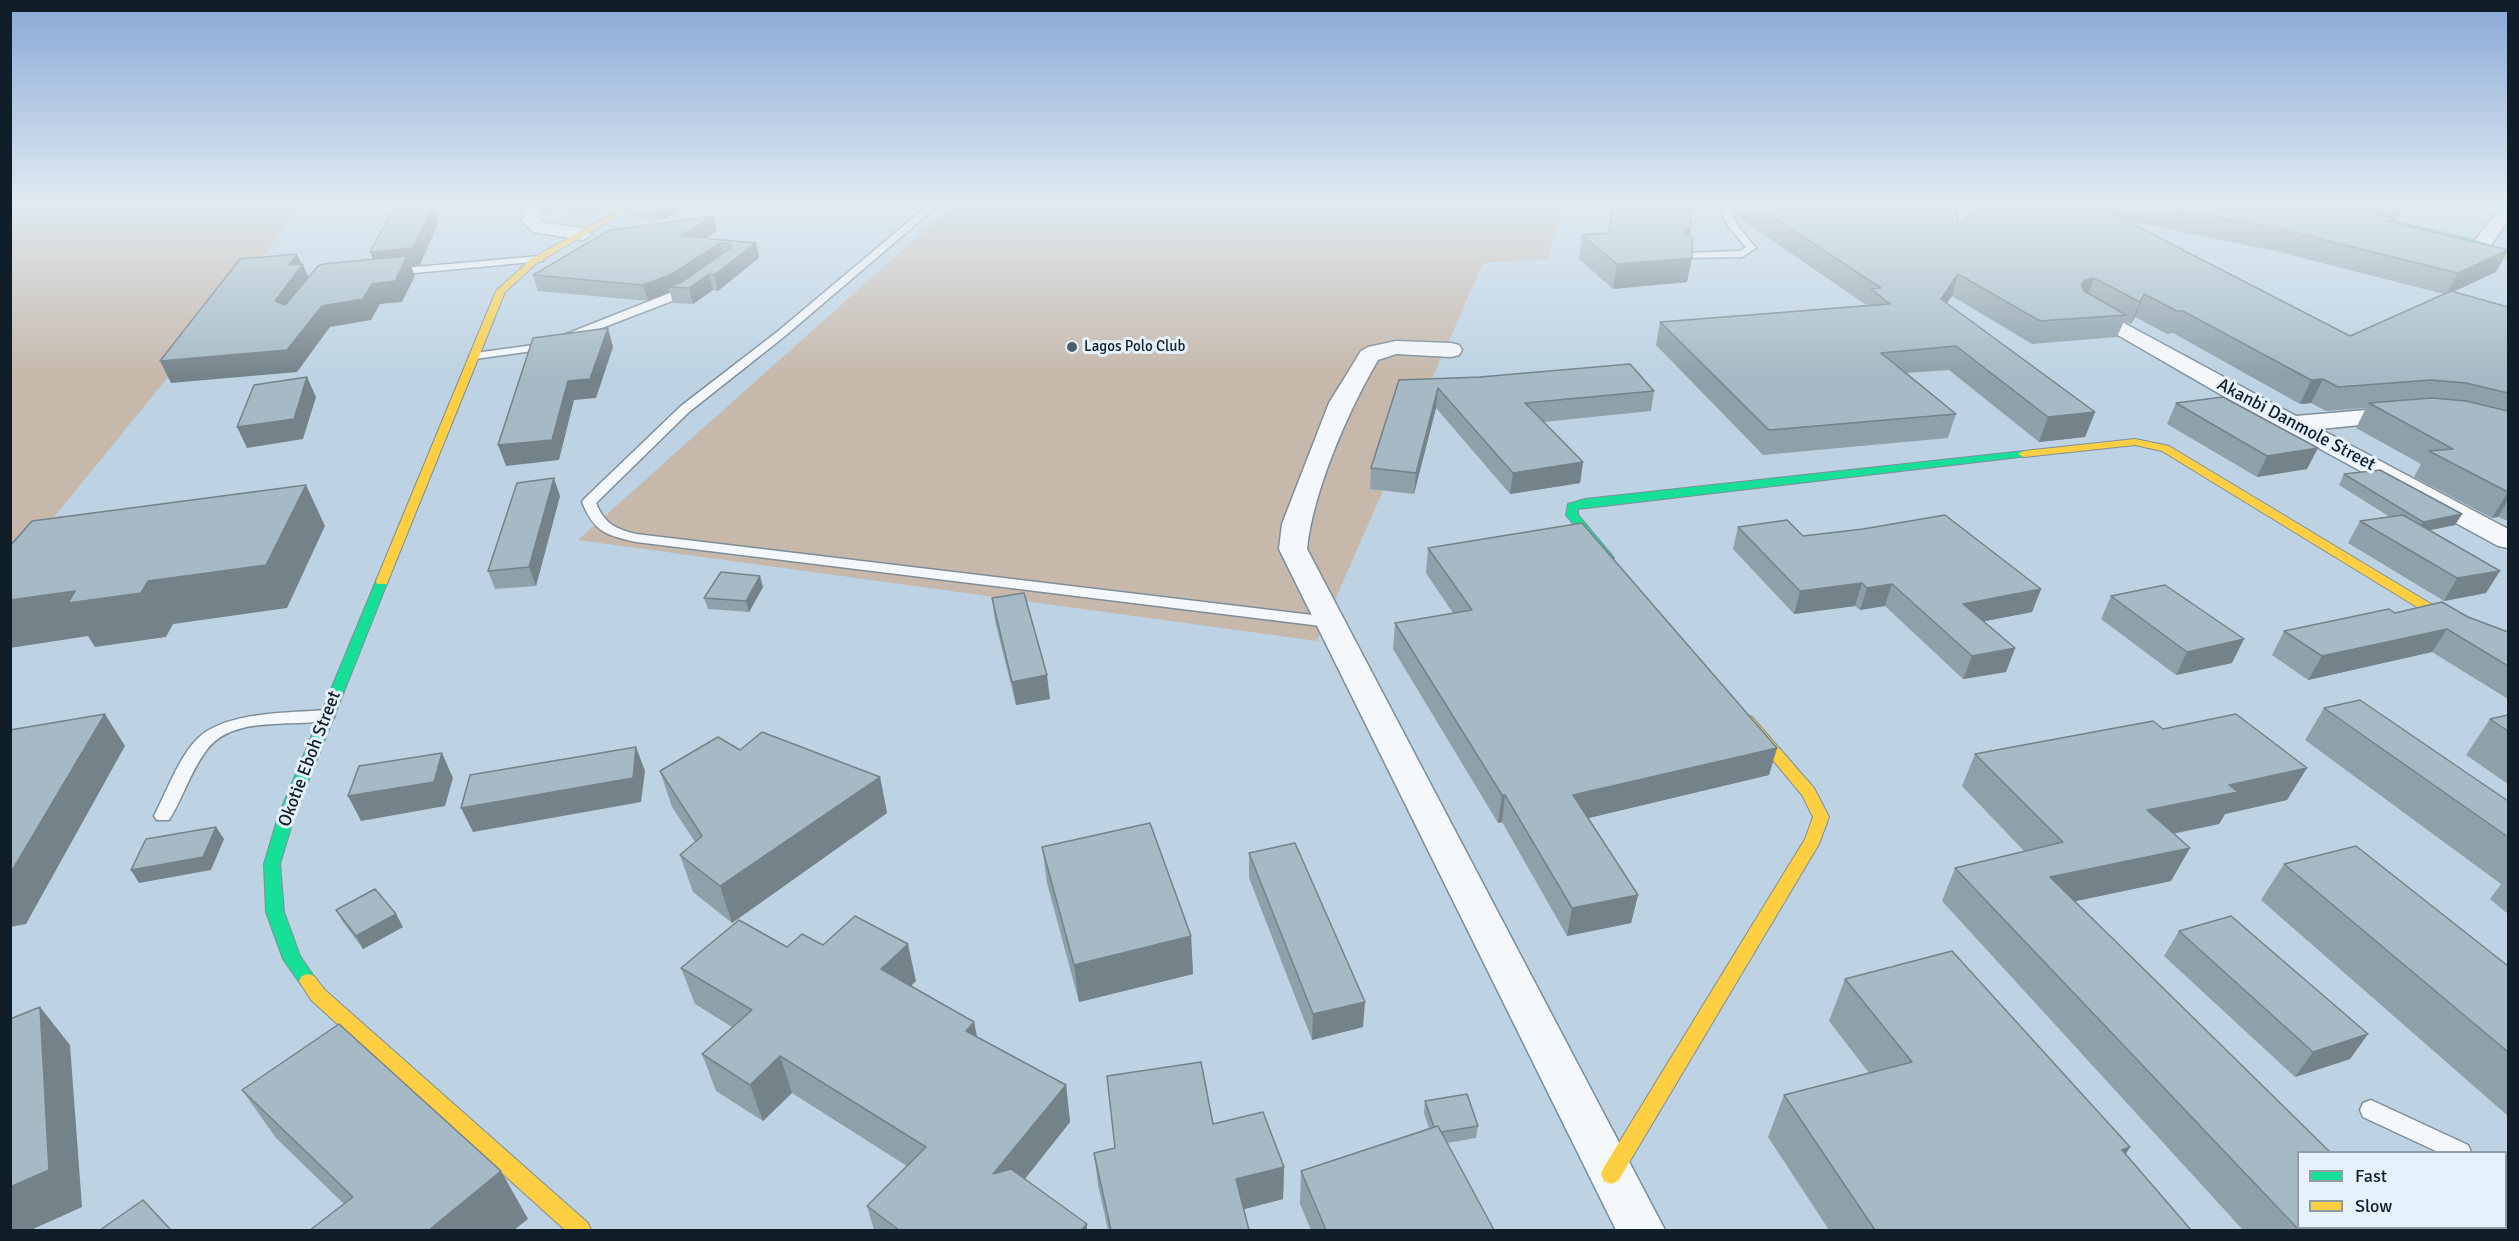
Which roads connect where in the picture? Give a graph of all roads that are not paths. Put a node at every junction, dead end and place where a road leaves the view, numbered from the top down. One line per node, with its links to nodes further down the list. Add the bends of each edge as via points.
1 (530, 260): 4 (lane)
2 (539, 260): 8 (street, Okotie Eboh Street, via 508,282 494,301)
3 (869, 260): 13 (lane, via 685,409 589,502 596,522 611,532 636,538)
4 (385, 273)
5 (700, 281): 8 (lane, via 681,294 543,348)
6 (2085, 308): 10 (street, Akanbi Danmole Street)
7 (1451, 350): 13 (street, via 1373,351 1341,403 1296,524 1293,549)
8 (475, 356): 16 (street, Okotie Eboh Street)
9 (2418, 413): 10 (street)
10 (2293, 424): 11 (street, Akanbi Danmole Street)
11 (2508, 540)
12 (1617, 568): 14 (street, via 1572,515 1572,507 1853,471 2150,443 2165,448 2466,631)
13 (1329, 622): 20 (street)
14 (2508, 648)
15 (1740, 712): 20 (street, via 1809,792 1821,817 1813,840)
16 (327, 716): 17 (lane, via 253,723 226,729 204,741); 21 (street, Okotie Eboh Street, via 286,817 272,864 274,912 292,959 318,995)
17 (163, 816)
18 (2371, 1110): 19 (lane)
19 (2458, 1151)
20 (1611, 1174): 22 (street)
21 (580, 1230)
22 (1641, 1230)

